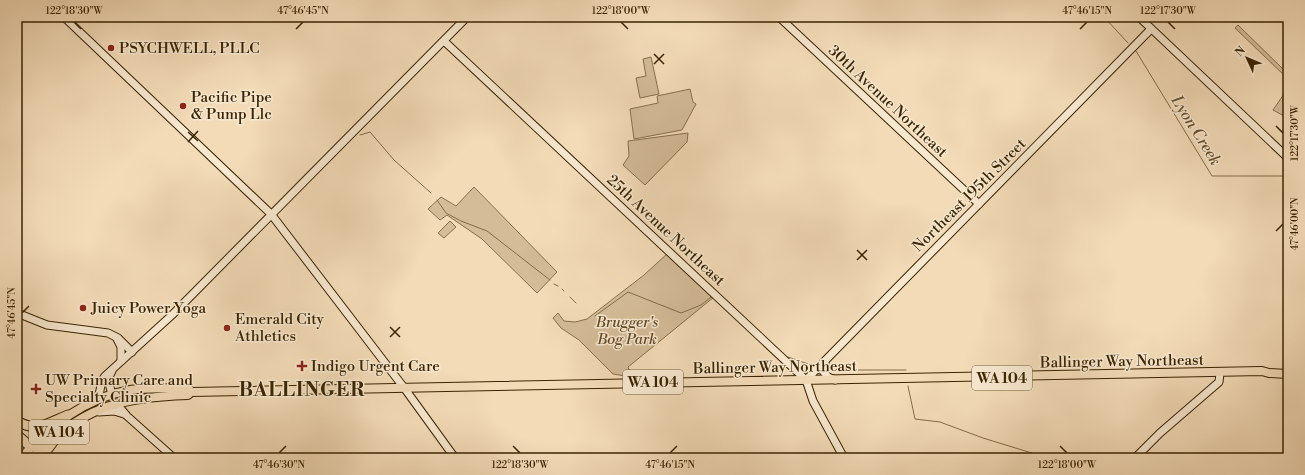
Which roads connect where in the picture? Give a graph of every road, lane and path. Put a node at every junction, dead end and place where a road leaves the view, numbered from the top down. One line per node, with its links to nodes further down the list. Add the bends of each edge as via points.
1 (64, 17): 9 (street)
2 (468, 17): 6 (street)
3 (779, 17): 8 (street, 30th Avenue Northeast)
4 (1139, 17): 5 (street)
5 (1151, 29): 7 (street); 8 (street, Northeast 195th Street)
6 (444, 41): 9 (street); 20 (street, 25th Avenue Northeast)
7 (1288, 158)
8 (979, 204): 13 (street, Northeast 195th Street)
9 (271, 214): 12 (street); 23 (street)
10 (17, 313): 11 (street, via 47,325 105,332)
11 (115, 336): 12 (street); 14 (street, via 121,347)
12 (132, 352): 14 (street)
13 (827, 359): 20 (street, Northeast 195th Street); 21 (street, via 823,371)
14 (121, 361): 16 (street)
15 (1288, 368): 17 (main road, WA 104)
16 (113, 369): 25 (street, via 108,379); 27 (street, via 102,379 100,395)
17 (1262, 371): 18 (main road, Ballinger Way Northeast / WA 104); 19 (main road, WA 104, via 1268,374)
18 (1220, 373): 21 (main road, Ballinger Way Northeast / WA 104); 44 (street, via 1219,382)
19 (1288, 374)
20 (806, 380): 21 (main road, Ballinger Way Northeast / WA 104); 23 (main road, Ballinger Way Northeast / WA 104); 43 (street, 25th Avenue Northeast, via 813,401)
21 (835, 380)
22 (154, 389): 24 (main road, Ballinger Way Northeast / WA 104, via 188,388); 25 (main road, Ballinger Way Northeast / WA 104, via 132,390); 28 (main road, via 122,396)
23 (405, 389): 24 (main road, Ballinger Way Northeast / WA 104); 42 (street)
24 (191, 392): 26 (main road, Ballinger Way Northeast / WA 104, via 188,395)
25 (112, 395): 27 (main road, WA 104); 28 (main road); 35 (main road, via 71,418)
26 (133, 399): 28 (main road, Ballinger Way Northeast / WA 104); 31 (street, via 127,407)
27 (92, 402): 30 (main road, WA 104)
28 (116, 403): 29 (main road, WA 104); 31 (street)
29 (91, 413): 31 (street, via 114,411); 33 (main road, WA 104)
30 (68, 415): 32 (highway, via 36,428); 36 (main road, WA 104)
31 (127, 416): 41 (street)
32 (17, 421)
33 (62, 430): 39 (main road, WA 104); 40 (highway)
34 (17, 435): 36 (highway)
35 (45, 439): 36 (highway); 38 (main road)
36 (31, 447): 37 (main road, WA 104)
37 (21, 458)
38 (28, 458)
39 (32, 458)
40 (41, 458)
41 (174, 458)
42 (455, 458)
43 (844, 458)
44 (1135, 458)

